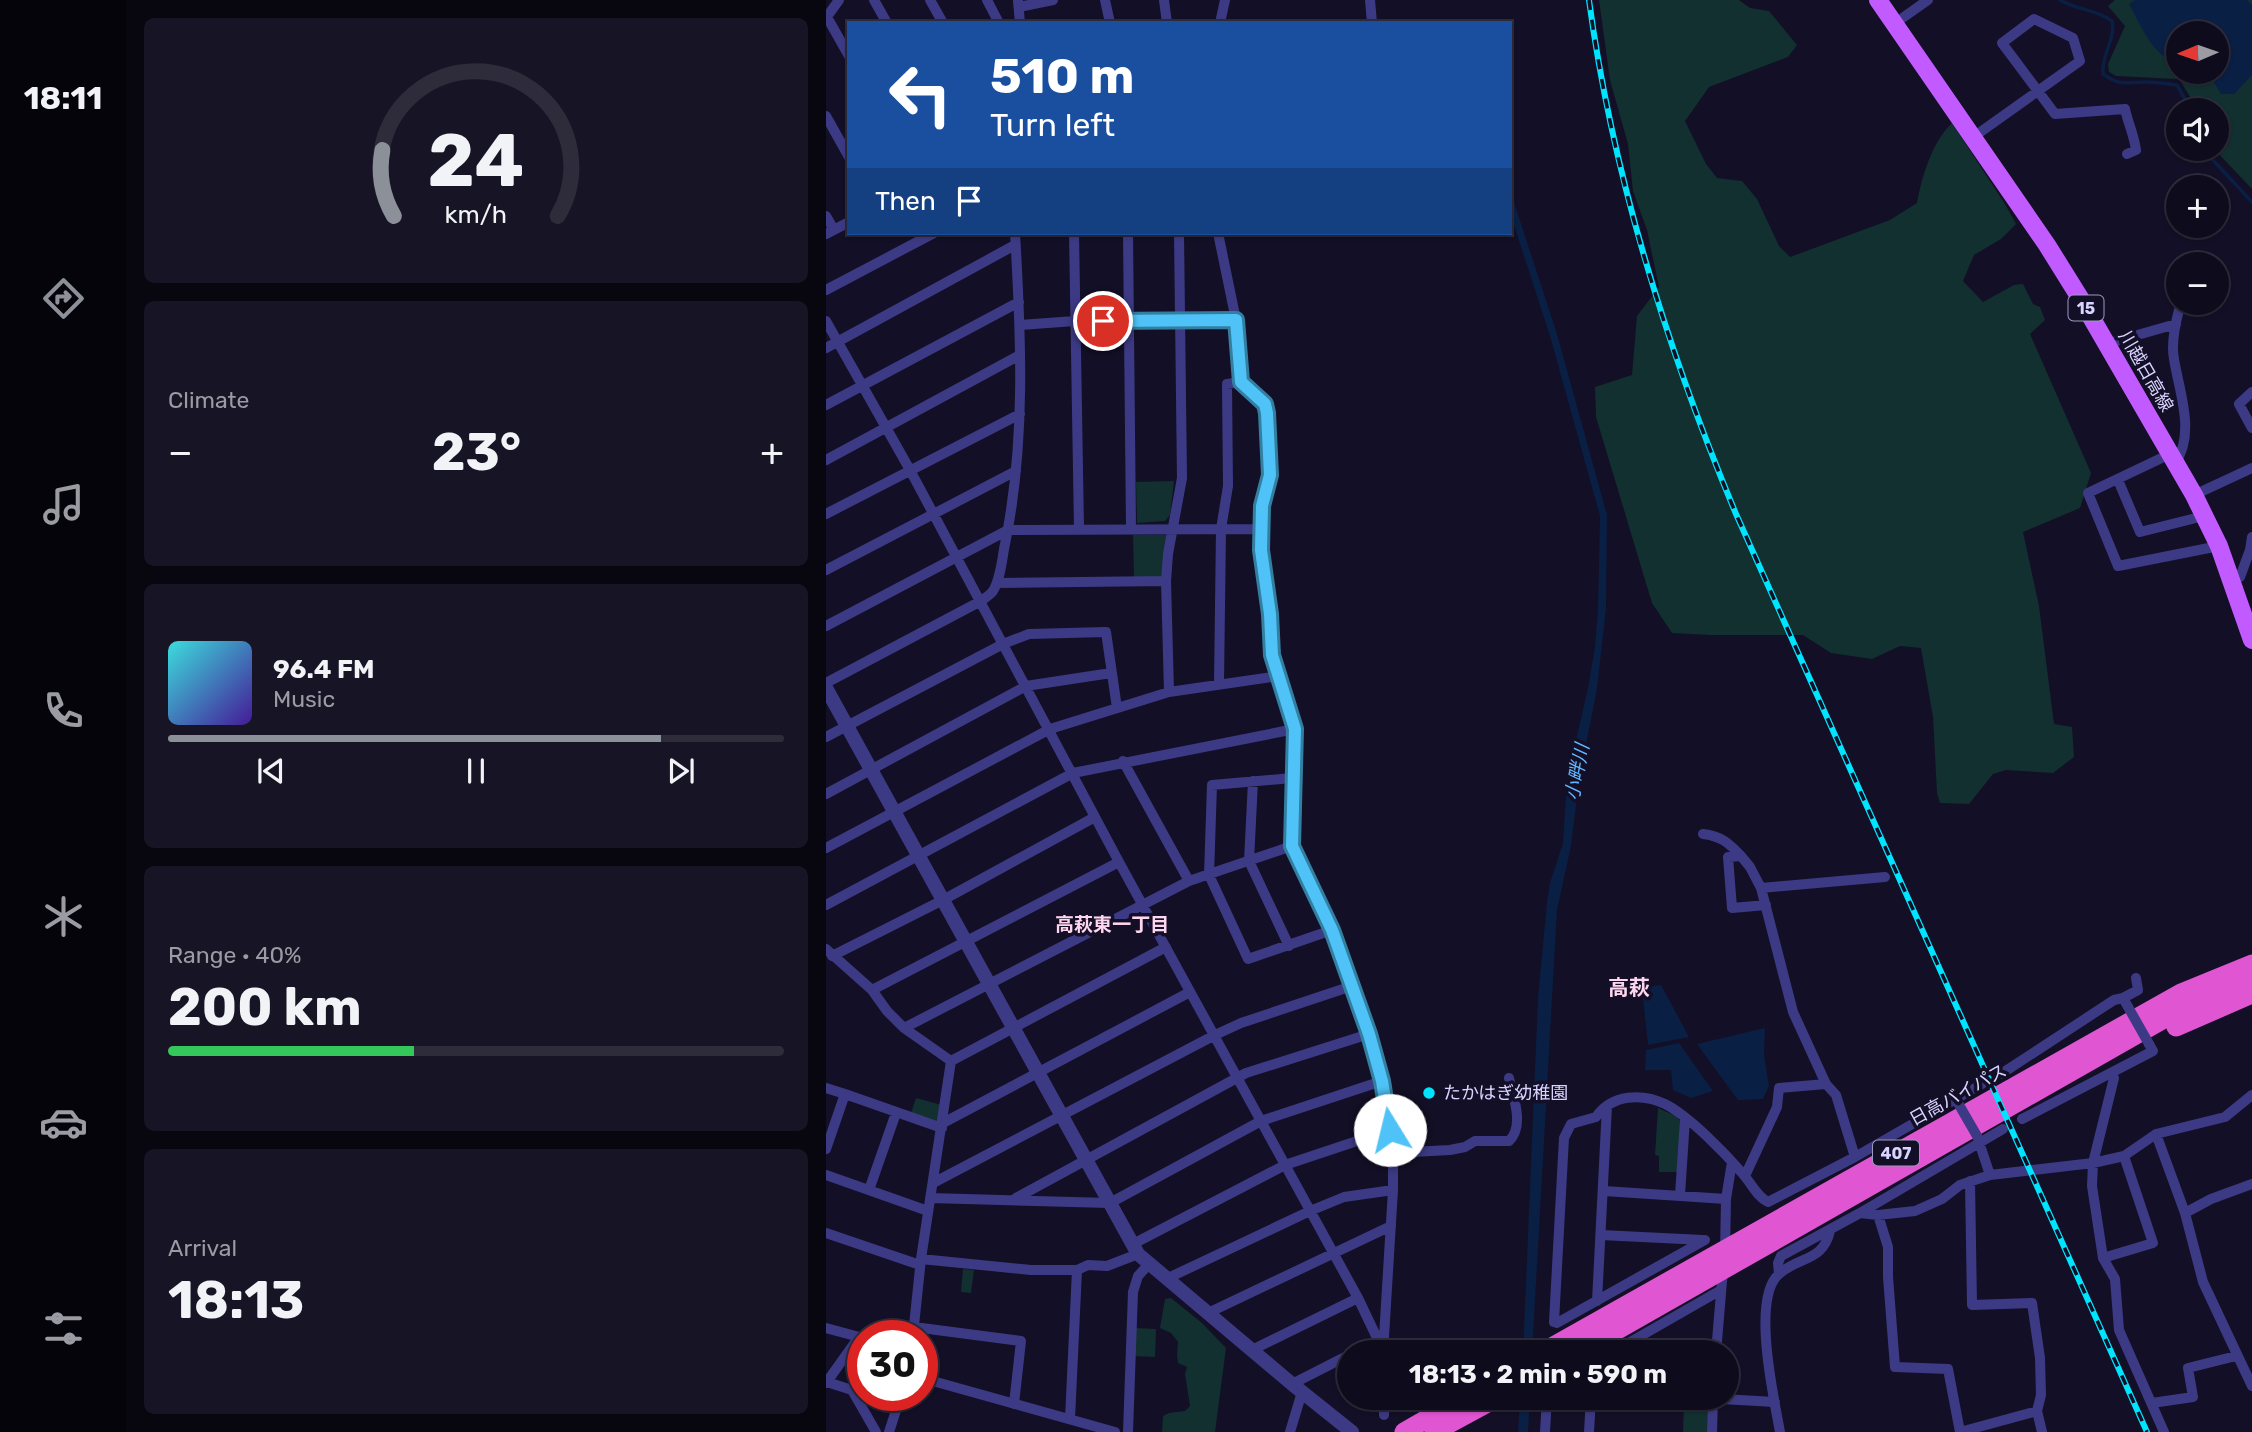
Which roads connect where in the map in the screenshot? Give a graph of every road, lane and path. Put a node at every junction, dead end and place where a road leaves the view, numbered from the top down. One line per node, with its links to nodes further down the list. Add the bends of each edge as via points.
1 (839, 0): 13 (street)
2 (874, 0): 14 (street)
3 (930, 0): 15 (street)
4 (987, 0): 16 (street)
5 (1054, 0): 12 (street)
6 (1105, 0): 18 (street)
7 (1164, 0): 19 (street)
8 (1225, 0): 20 (street)
9 (1370, 0): 21 (street)
10 (1878, 0): 22 (main road, 川越日高線 / 15)
11 (1928, 0): 22 (street)
12 (1018, 3): 17 (street)
13 (827, 17): 23 (street)
14 (886, 21)
15 (942, 21)
16 (998, 21)
17 (1020, 21)
18 (1110, 21)
19 (1167, 21)
20 (1220, 21)
21 (1372, 21)
22 (1894, 24): 26 (main road, 川越日高線 / 15)
23 (847, 52)
24 (2037, 92): 24 (street, via 2080,61 2073,38 2034,19 2002,43); 26 (street); 28 (street, via 2056,114 2125,109 2136,150)
25 (826, 116): 27 (street)
26 (1972, 138): 49 (main road, 川越日高線 / 15, via 2047,245)
27 (847, 153)
28 (2127, 154)
29 (826, 216): 31 (street)
30 (847, 223): 31 (street)
31 (830, 232)
32 (930, 235): 38 (street)
33 (1074, 235): 45 (street)
34 (1128, 235): 42 (street)
35 (1179, 235): 43 (street)
36 (1218, 235): 44 (street)
37 (1015, 239): 39 (street); 48 (street)
38 (826, 290)
39 (1019, 302): 47 (street); 53 (street)
40 (2178, 315): 46 (street)
41 (826, 320): 48 (street)
42 (1131, 320): 43 (street); 45 (street); 70 (street)
43 (1180, 320): 44 (street); 71 (street, via 1182,478)
44 (1236, 320): 52 (street)
45 (1075, 321): 47 (street); 69 (street)
46 (2176, 324): 49 (street); 59 (street, via 2173,357 2184,430 2181,454)
47 (1020, 325): 51 (street)
48 (838, 342): 50 (street); 53 (street)
49 (2106, 344): 59 (main road, 川越日高線 / 15)
50 (826, 348)
51 (1020, 355): 56 (street); 58 (street)
52 (1241, 382): 72 (street, via 1227,384 1228,486); 73 (street, via 1265,404 1267,413 1270,475)
53 (862, 387): 55 (street); 58 (street)
54 (2252, 393): 57 (street, via 2239,404)
55 (826, 405)
56 (1020, 414): 62 (street); 63 (street)
57 (2252, 428)
58 (887, 429): 60 (street); 62 (street)
59 (2172, 458): 64 (street); 65 (main road, 川越日高線 / 15)
60 (826, 460)
61 (2252, 468): 65 (street)
62 (910, 471): 66 (street); 67 (street)
63 (1016, 471): 67 (street); 74 (street)
64 (2118, 480): 68 (street, via 2140,532); 76 (street, via 2088,494 2118,566)
65 (2194, 495): 68 (main road, 川越日高線 / 15)
66 (826, 514)
67 (933, 514): 77 (street); 78 (street)
68 (2204, 516): 76 (main road, 川越日高線 / 15)
69 (1079, 529): 70 (street); 74 (street)
70 (1131, 529): 71 (street)
71 (1174, 529): 72 (street); 81 (street)
72 (1221, 529): 73 (street); 90 (street)
73 (1261, 529): 88 (street, via 1272,655)
74 (1008, 530): 77 (street); 82 (street)
75 (2252, 537): 80 (street)
76 (2219, 546): 80 (main road, 川越日高線 / 15)
77 (957, 558): 83 (street); 84 (street)
78 (826, 570)
79 (2252, 573): 80 (street)
80 (2236, 578): 85 (main road, 川越日高線 / 15)
81 (1166, 581): 82 (street); 93 (street)
82 (997, 583): 83 (street)
83 (981, 601): 86 (street); 89 (street)
84 (826, 626)
85 (2252, 640)
86 (1003, 644): 87 (street, via 1029,634 1106,632); 91 (street); 95 (street)
87 (1111, 673): 91 (street); 94 (street)
88 (1279, 676): 90 (street); 97 (street)
89 (826, 683)
90 (1219, 683): 93 (street)
91 (1026, 686): 96 (street); 100 (street)
92 (826, 688): 95 (street)
93 (1169, 692): 94 (street)
94 (1117, 708): 96 (street)
95 (847, 726): 98 (street); 100 (street)
96 (1050, 729): 101 (street); 105 (street)
97 (1295, 729): 99 (street); 102 (street)
98 (826, 737)
99 (1123, 761): 101 (street); 116 (street)
100 (872, 770): 104 (street); 105 (street)
101 (1073, 773): 106 (street); 111 (street)
102 (1292, 778): 103 (street); 108 (street)
103 (1253, 781): 112 (street); 114 (street, via 1212,785)
104 (826, 794)
105 (895, 812): 109 (street); 111 (street)
106 (1096, 817): 113 (street); 118 (street)
107 (1703, 834): 110 (street, via 1717,835)
108 (1292, 846): 112 (street); 122 (street)
109 (826, 848)
110 (1741, 856): 117 (street); 121 (street, via 1728,857 1732,908)
111 (919, 857): 118 (street); 120 (street)
112 (1249, 861): 114 (street); 124 (street)
113 (1119, 862): 119 (street); 123 (street)
114 (1209, 875): 116 (street); 124 (street, via 1248,958)
115 (1885, 877): 117 (street)
116 (1189, 881): 119 (street)
117 (1761, 888): 121 (street)
118 (943, 900): 123 (street); 126 (street)
119 (1142, 904): 125 (street); 131 (street)
120 (826, 905)
121 (1766, 905): 148 (street, via 1793,1012)
122 (1332, 930): 124 (street); 132 (street)
123 (966, 942): 131 (street); 133 (street)
124 (1289, 946)
125 (1166, 947): 134 (street); 138 (street)
126 (829, 953): 133 (street)
127 (2252, 953): 154 (highway, 407, via 2176,983 2076,1042)
128 (2252, 964): 154 (highway, 日高バイパス / 407, via 2181,993)
129 (2136, 978): 136 (street, via 2138,990)
130 (2252, 979): 154 (highway, 日高バイパス / 407, via 2192,1003)
131 (990, 985): 137 (street); 138 (street)
132 (1352, 986): 139 (street); 140 (street)
133 (873, 990): 137 (street)
134 (1190, 992): 140 (street); 142 (street)
135 (2252, 994): 154 (highway, 407)
136 (2123, 998): 143 (street); 154 (street, bridge, via 2153,1051)
137 (904, 1028): 141 (street)
138 (1014, 1029): 141 (street); 142 (street)
139 (1369, 1034): 144 (street); 147 (street)
140 (1215, 1035): 144 (street); 157 (street)
141 (951, 1061): 160 (street)
142 (1037, 1072): 157 (street); 160 (street)
143 (2001, 1074)
144 (1238, 1077): 159 (street); 169 (street)
145 (1508, 1077): 166 (street, via 1517,1116 1509,1141)
146 (2114, 1078): 171 (street)
147 (1382, 1081): 159 (street); 162 (street)
148 (1826, 1084): 168 (street, via 1836,1095); 175 (street, via 1779,1088 1777,1107)
149 (1982, 1084): 153 (street)
150 (826, 1088): 151 (street)
151 (845, 1094): 156 (street); 165 (street)
152 (2252, 1095): 163 (street, via 2225,1117)
153 (1957, 1100): 164 (street, bridge); 168 (street)
154 (2022, 1101): 195 (highway, 日高バイパス / 407); 202 (highway, 日高バイパス / 407)
155 (1607, 1106): 158 (street, via 1633,1096 1664,1103); 181 (street); 204 (street, via 1596,1117 1571,1124 1564,1139 1554,1322)
156 (896, 1113): 160 (street); 179 (street)
157 (1062, 1115): 169 (street); 177 (street)
158 (1685, 1119): 170 (street); 182 (street)
159 (1261, 1121): 172 (street); 186 (street)
160 (943, 1126): 177 (street)
161 (2003, 1129): 164 (street)
162 (1390, 1130): 166 (street); 172 (street)
163 (2156, 1134): 167 (street); 190 (street)
164 (1978, 1138): 174 (street); 189 (street)
165 (826, 1149)
166 (1393, 1153): 180 (street)
167 (2124, 1156): 171 (street); 198 (street, via 2154,1243)
168 (1855, 1157): 175 (street, via 1768,1202)
169 (1086, 1159): 184 (street); 186 (street)
170 (1732, 1162): 175 (street); 185 (street)
171 (2093, 1163): 174 (street); 198 (street)
172 (1285, 1165): 188 (street); 197 (street)
173 (826, 1175): 179 (street)
174 (1990, 1175): 176 (street)
175 (1745, 1176)
176 (1970, 1181): 191 (street, via 1927,1208); 234 (street, via 1972,1305 2032,1303 2040,1358)
177 (933, 1183): 183 (street)
178 (2252, 1184): 190 (street)
179 (869, 1190): 187 (street)
180 (1393, 1191): 188 (street, via 1344,1197); 192 (street)
181 (1604, 1191): 182 (street); 194 (street)
182 (1680, 1195): 185 (street)
183 (930, 1198): 184 (street); 187 (street)
184 (1013, 1199): 186 (street)
185 (1726, 1199): 195 (street)
186 (1110, 1203): 197 (street)
187 (928, 1211): 199 (street)
188 (1310, 1211): 196 (street); 201 (street)
189 (1860, 1213): 191 (street); 224 (street, via 1781,1256 1779,1274 1767,1298 1764,1328)
190 (2185, 1213): 217 (street, via 2203,1282)
191 (1878, 1215): 234 (street, via 1888,1247 1895,1367 1948,1369 1960,1432)
192 (1391, 1226): 196 (street); 210 (street)
193 (826, 1233): 199 (street)
194 (1601, 1235): 204 (street); 204 (street, via 1705,1240)
195 (1725, 1249): 202 (street); 211 (highway, 日高バイパス / 407)
196 (1333, 1253): 203 (street); 205 (street)
197 (1140, 1254): 200 (street, via 1107,1266 1088,1265); 201 (street); 240 (street, via 1133,1292)
198 (2103, 1258): 225 (street, via 2115,1279 2119,1330)
199 (920, 1262): 200 (street); 206 (street)
200 (1077, 1270): 236 (street)
201 (1166, 1279): 205 (street)
202 (1722, 1280): 212 (highway, 日高バイパス / 407); 213 (street); 214 (street)
203 (1358, 1298): 210 (street); 215 (street)
204 (1597, 1301)
205 (1208, 1313): 215 (street)
206 (914, 1320)
207 (826, 1328): 208 (street)
208 (847, 1333)
209 (938, 1333): 226 (street, via 1021,1341)
210 (1380, 1339)
211 (1564, 1340)
212 (1603, 1340)
213 (1632, 1340)
214 (1717, 1340)
215 (1252, 1350): 222 (street)
216 (847, 1356): 219 (street)
217 (2236, 1356): 221 (street); 225 (street, via 2188,1368 2193,1397)
218 (1337, 1363): 222 (street)
219 (827, 1382): 237 (street, via 852,1390)
220 (938, 1383): 226 (street)
221 (2252, 1386)
222 (1297, 1388): 241 (street); 242 (street)
223 (1739, 1400): 224 (street)
224 (1775, 1402): 248 (street)
225 (2152, 1403): 250 (street)
226 (1014, 1404): 236 (street)
227 (1384, 1410): 235 (street)
228 (1442, 1410): 243 (highway)
229 (1475, 1410): 244 (highway)
230 (1546, 1410): 245 (street)
231 (1590, 1410): 246 (street)
232 (1713, 1410): 247 (street)
233 (896, 1411): 238 (street)
234 (2037, 1411): 249 (street)
235 (1384, 1415)
236 (1070, 1419): 239 (street)
237 (876, 1432)
238 (889, 1432)
239 (1115, 1432)
240 (1128, 1432)
241 (1290, 1432)
242 (1352, 1432)
243 (1404, 1432)
244 (1434, 1432)
245 (1545, 1432)
246 (1589, 1432)
247 (1712, 1432)
248 (1780, 1432)
249 (2042, 1432)
250 (2164, 1432)

